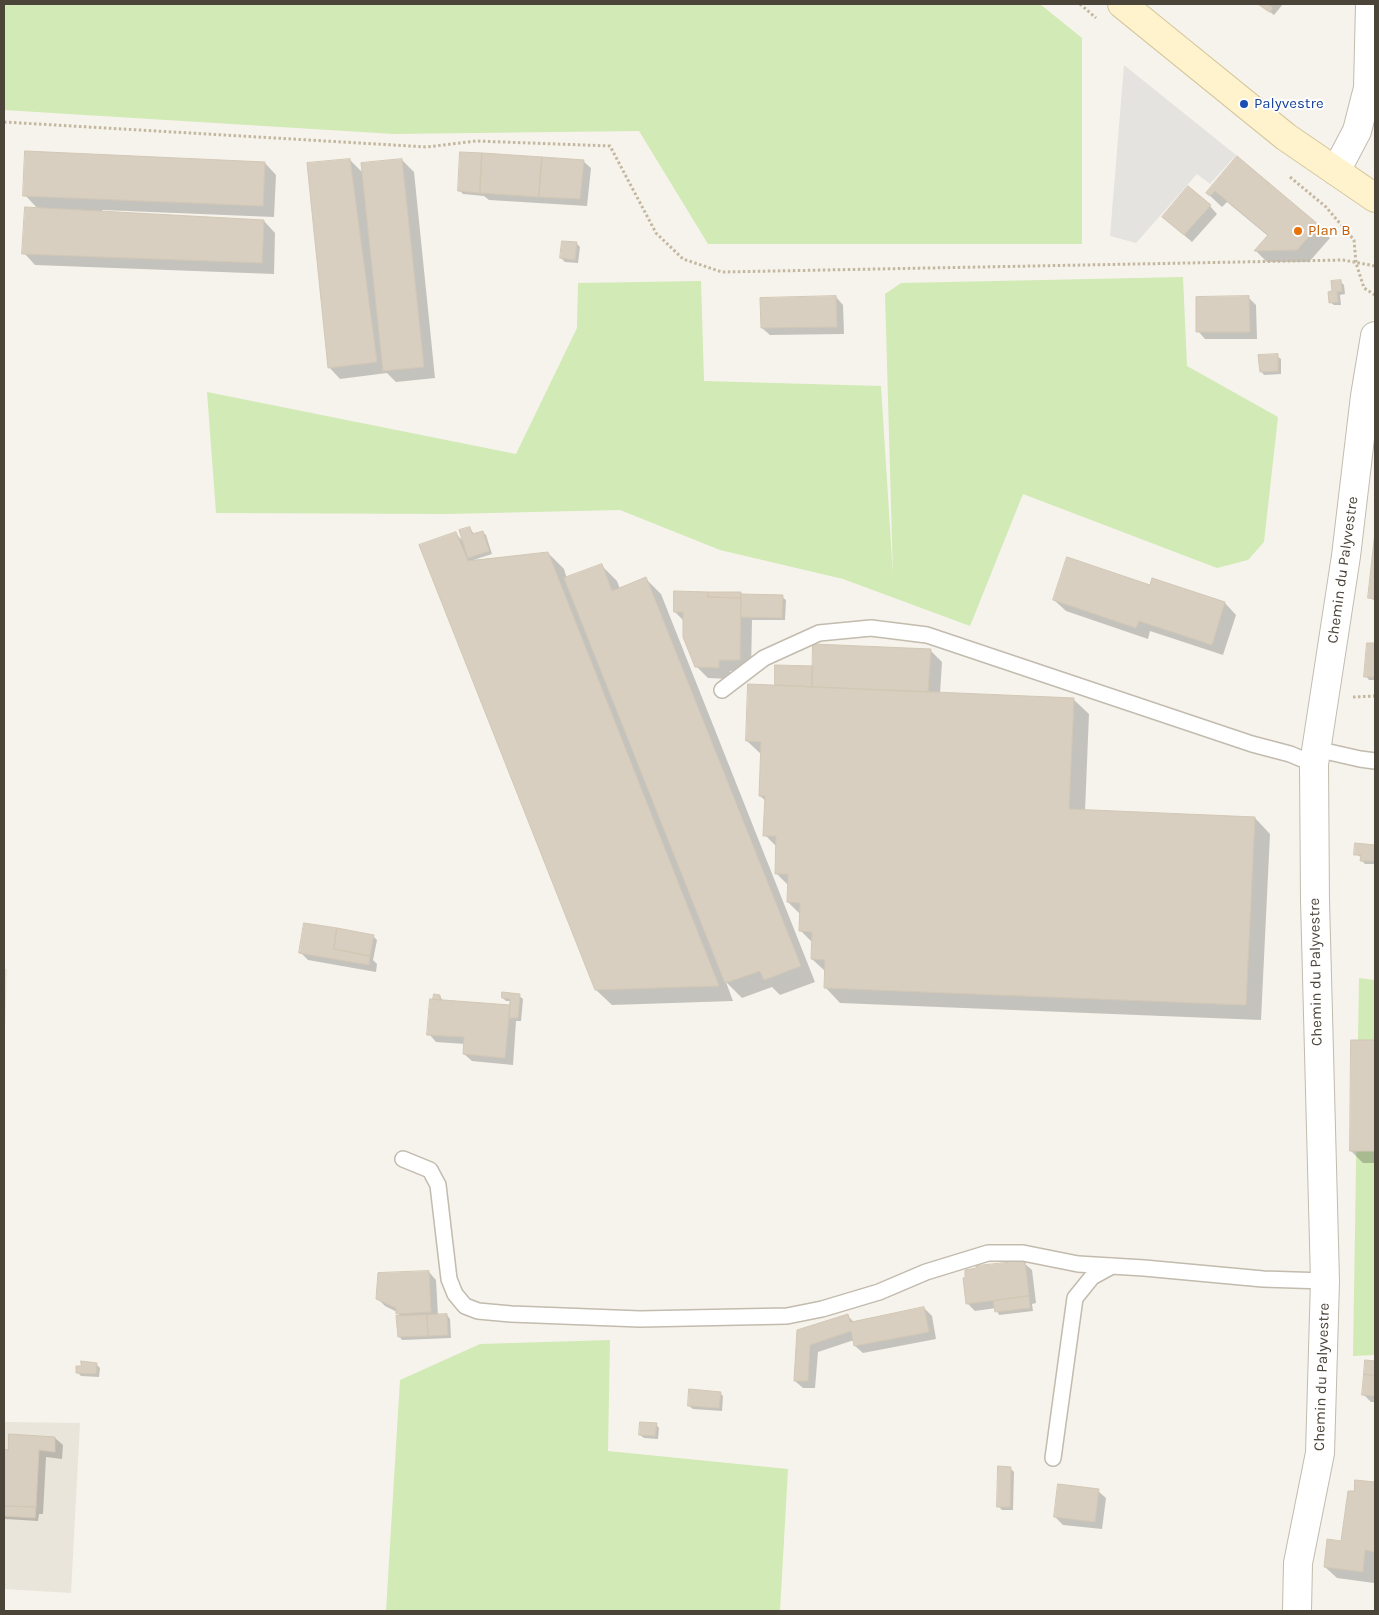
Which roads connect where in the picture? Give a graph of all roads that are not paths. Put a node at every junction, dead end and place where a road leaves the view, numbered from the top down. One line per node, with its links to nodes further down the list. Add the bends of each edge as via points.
1 (1122, 4): 3 (main road, via 1272,127)
2 (1370, 4): 3 (street, via 1368,88 1357,131)
3 (1336, 171): 4 (main road)
4 (1375, 198)
5 (1375, 336): 7 (street, Chemin du Palyvestre)
6 (722, 690): 7 (lane, via 764,658 819,633 871,628 908,632 927,635 1252,744 1290,754)
7 (1315, 756): 8 (lane); 11 (street, Chemin du Palyvestre, via 1314,900)
8 (1375, 761)
9 (403, 1158): 10 (lane, via 430,1170 438,1186 449,1278 455,1294 465,1306 478,1311 640,1319 787,1316 879,1292 926,1272 988,1253 1023,1253 1078,1264)
10 (1112, 1266): 11 (lane); 12 (lane, via 1092,1278 1075,1298)
11 (1325, 1281): 13 (street, Chemin du Palyvestre, via 1320,1453 1298,1563)
12 (1053, 1458)
13 (1297, 1611)

